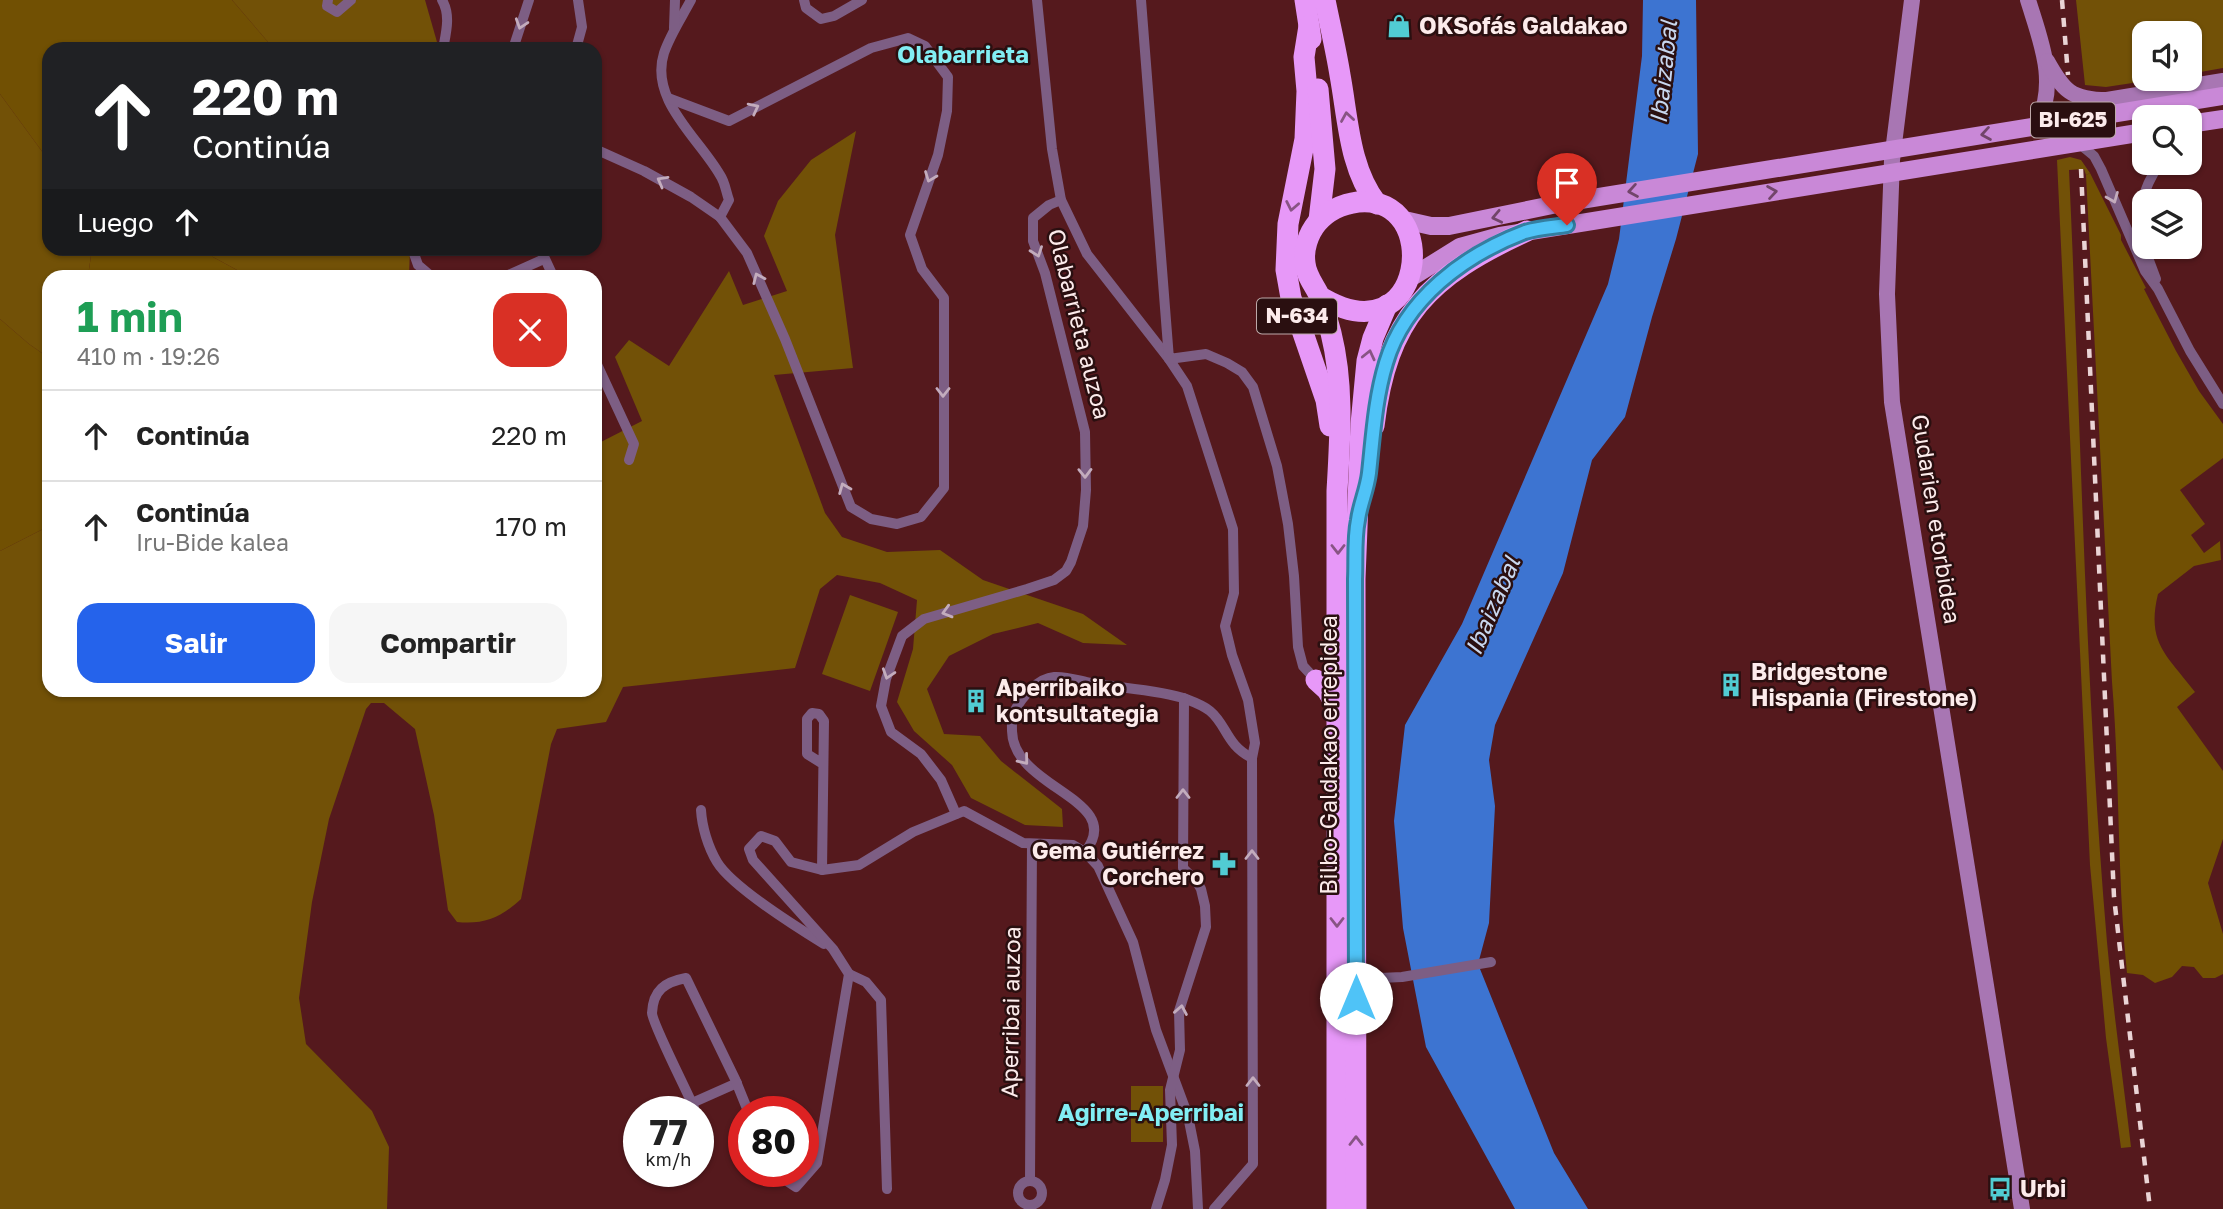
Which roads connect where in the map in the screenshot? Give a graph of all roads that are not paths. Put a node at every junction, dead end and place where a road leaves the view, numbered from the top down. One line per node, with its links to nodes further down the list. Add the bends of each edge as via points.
1 (328, 0): 2 (street, via 327,6 337,12)
2 (351, 0)
3 (442, 0): 19 (street, via 447,22)
4 (529, 0): 20 (street, one-way to 20)
5 (578, 0): 21 (street, via 582,27)
6 (675, 0): 18 (street)
7 (691, 0): 18 (street)
8 (804, 0): 9 (street, via 806,8 821,19)
9 (862, 0)
10 (1037, 0): 31 (street, Olabarrieta auzoa)
11 (1141, 0): 44 (street, Olabarrieta auzoa)
12 (1305, 0): 17 (highway, Bilbo-Galdakao errepidea / N-634)
13 (1325, 0): 22 (highway)
14 (1333, 0): 22 (highway)
15 (1912, 0): 76 (street, Gudarien etorbidea, via 1892,160 1887,294 1892,402)
16 (2028, 0): 23 (street)
17 (1309, 26): 35 (highway, Bilbo-Galdakao errepidea / N-634, via 1325,169); 48 (highway, Bilbo-Galdakao errepidea / N-634, one-way to 48, via 1304,57 1305,139 1288,224 1286,270 1326,400)
18 (674, 31): 26 (street, via 660,76)
19 (444, 42)
20 (515, 42)
21 (578, 42)
22 (1334, 44): 32 (highway, one-way to 22, via 1358,169)
23 (2046, 61): 24 (street, via 2064,89 2095,100); 27 (street, via 2048,89)
24 (2223, 81)
25 (2223, 96): 27 (main road, BI-625)
26 (668, 98): 33 (street, via 722,177 729,200); 33 (street, one-way to 33, via 729,121 871,48 908,38 925,46 948,77 938,155 910,235 922,269 944,298 944,488 921,517 897,524 872,519 852,507 747,253)
27 (2036, 126): 34 (main road, BI-625, one-way to 34, via 1562,203 1449,226)
28 (2132, 134): 29 (main road, BI-625)
29 (2077, 142): 36 (main road, BI-625, one-way to 29); 41 (street, one-way to 41, via 2098,162 2145,271)
30 (602, 152): 33 (street, one-way to 30, via 644,171)
31 (1061, 200): 44 (street, Olabarrieta auzoa, via 1087,254); 56 (street, Olabarrieta auzoa, one-way to 56, via 1033,218 1033,241 1085,432 1086,490 1076,550 1066,571 1054,580 924,619 902,636 881,706 891,732 921,754 941,780)
32 (1377, 204): 34 (highway); 35 (highway, via 1347,204)
33 (720, 217)
34 (1400, 219): 40 (highway, via 1413,246)
35 (1319, 220): 42 (highway, Bilbo-Galdakao errepidea / N-634, via 1308,240 1305,264)
36 (1527, 231): 40 (main road, BI-625, via 1473,242); 49 (highway, BI-625, via 1469,260 1440,281 1400,331 1386,362)
37 (539, 256): 39 (street)
38 (2148, 259): 41 (street)
39 (516, 270)
40 (1410, 278): 43 (highway, Bilbo-Galdakao errepidea)
41 (2158, 289): 46 (street)
42 (1319, 296): 43 (highway, N-634, via 1353,312); 48 (highway, Bilbo-Galdakao errepidea / N-634, via 1338,370)
43 (1387, 305): 49 (highway, Bilbo-Galdakao errepidea, one-way to 43, via 1367,361)
44 (1169, 359): 51 (street, via 1206,354 1241,372 1253,387 1289,524 1298,647 1303,666); 54 (street, Olabarrieta auzoa, via 1187,386 1233,529 1234,593 1225,626 1248,700 1255,743)
45 (602, 375): 47 (street, via 634,444)
46 (2223, 404)
47 (629, 460)
48 (1337, 491): 50 (highway, Bilbo-Galdakao errepidea / N-634, one-way to 50)
49 (1357, 521): 63 (highway, Bilbo-Galdakao errepidea)
50 (1337, 661): 51 (highway, via 1331,673); 53 (highway, Bilbo-Galdakao errepidea / N-634)
51 (1316, 680): 53 (highway)
52 (1184, 698): 54 (street, via 1212,712 1227,736); 59 (street, one-way to 59, via 1053,677 1024,693 1012,716 1017,754 1037,775 1085,808 1095,824 1094,840); 65 (street, one-way to 52, via 1180,1050 1179,1011 1206,927 1201,889 1183,869)
53 (1337, 707): 74 (highway, Bilbo-Galdakao errepidea / N-634, one-way to 74)
54 (1252, 758): 73 (street, Olabarrieta auzoa, one-way to 54, via 1253,1164)
55 (823, 764): 60 (street)
56 (956, 814): 58 (street, via 964,811); 60 (street, via 914,832 859,865)
57 (701, 815): 61 (street, via 717,863 733,880 792,925)
58 (1032, 844): 59 (street, via 1073,845); 69 (street, Aperribai auzoa)
59 (1085, 852): 65 (street, via 1098,866 1133,942 1156,1030)
60 (822, 870): 61 (street, via 791,862 775,841 761,836 749,849 753,860)
61 (833, 949): 64 (street)
62 (1491, 962): 63 (street, via 1402,977 1380,978)
63 (1356, 971): 75 (highway, Bilbo-Galdakao errepidea, one-way to 63)
64 (849, 974): 68 (street); 70 (street, via 866,982 881,1000)
65 (1174, 1077): 71 (street, via 1170,1090 1172,1146); 72 (street, via 1195,1152)
66 (737, 1083): 66 (street, via 686,978 669,981 658,992 652,1015 693,1106); 67 (street)
67 (742, 1096)
68 (819, 1151)
69 (1030, 1181)
70 (887, 1189)
71 (1156, 1209)
72 (1198, 1209)
73 (1214, 1209)
74 (1337, 1209)
75 (1356, 1209)
76 (2022, 1209)

